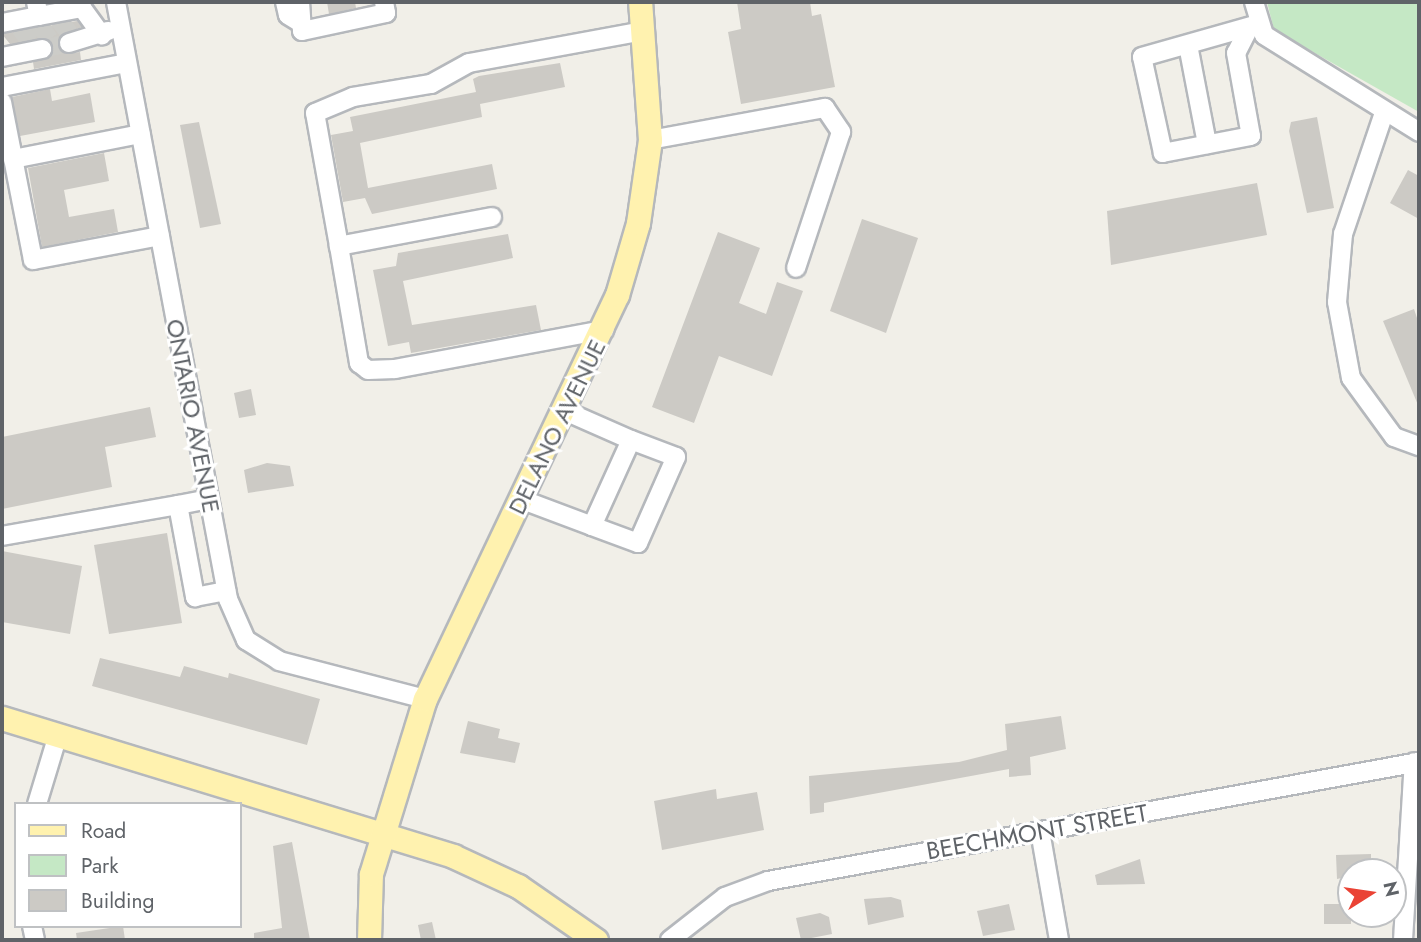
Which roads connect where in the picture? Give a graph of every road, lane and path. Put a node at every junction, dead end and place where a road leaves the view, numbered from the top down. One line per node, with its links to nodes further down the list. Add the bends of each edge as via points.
1 (116, 2): 7 (street, ONTARIO AVENUE)
2 (285, 2): 8 (street, via 288,15)
3 (300, 2): 8 (street)
4 (384, 2): 8 (street, via 386,13 302,31)
5 (640, 2): 11 (main road, DELANO AVENUE)
6 (1254, 2): 10 (street)
7 (119, 22): 12 (street); 15 (street, ONTARIO AVENUE)
8 (299, 22)
9 (41, 28): 12 (street); 12 (street, via 82,8); 14 (street)
10 (1257, 29): 13 (street); 18 (street); 22 (street, via 1236,53 1251,136)
11 (644, 31): 21 (main road, DELANO AVENUE); 26 (street, via 469,63 431,84 353,97 315,113)
12 (102, 36)
13 (1188, 45): 22 (street); 22 (street, via 1142,57 1163,153)
14 (2, 57)
15 (127, 63): 16 (street); 20 (street, ONTARIO AVENUE)
16 (2, 87)
17 (2, 102): 23 (street)
18 (1384, 113): 19 (street); 31 (street, via 1343,233 1337,302 1351,378 1394,437)
19 (1419, 132)
20 (141, 134): 23 (street); 25 (street, ONTARIO AVENUE)
21 (650, 140): 27 (street, via 825,108 841,132); 28 (main road, DELANO AVENUE, via 638,223)
22 (1208, 144)
23 (13, 159): 25 (street, via 33,260)
24 (492, 217): 26 (street)
25 (160, 236): 32 (street, ONTARIO AVENUE)
26 (340, 246): 28 (street, via 359,363 368,370)
27 (796, 268)
28 (604, 330): 29 (main road, DELANO AVENUE)
29 (565, 411): 30 (street); 33 (main road, DELANO AVENUE)
30 (631, 440): 35 (street); 35 (street, via 676,457 638,543)
31 (1419, 446)
32 (209, 499): 34 (street); 37 (street, ONTARIO AVENUE)
33 (523, 500): 35 (street); 38 (main road, DELANO AVENUE)
34 (178, 505): 36 (street); 37 (street, via 195,597)
35 (592, 526)
36 (2, 536)
37 (226, 591): 38 (street, ONTARIO AVENUE, via 246,640 279,661)
38 (425, 699): 44 (main road, DELANO AVENUE)
39 (2, 718): 40 (main road)
40 (57, 738): 42 (street); 44 (main road)
41 (1416, 762): 43 (street, BEECHMONT STREET); 49 (street)
42 (38, 802)
43 (1040, 831): 47 (street, BEECHMONT STREET, via 768,881 725,897); 48 (street)
44 (383, 833): 45 (main road, DELANO AVENUE, via 371,874); 46 (main road, via 518,886)
45 (369, 940)
46 (596, 940)
47 (670, 940)
48 (1059, 940)
49 (1403, 940)

